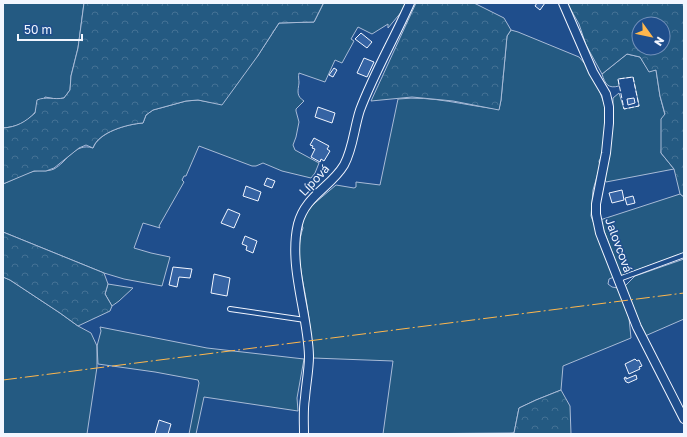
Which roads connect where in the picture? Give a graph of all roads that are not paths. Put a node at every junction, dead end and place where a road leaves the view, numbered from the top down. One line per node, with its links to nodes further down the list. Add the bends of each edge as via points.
1 (410, 3): 6 (street, Lípová, via 368,89 344,166 311,198 298,222 295,255)
2 (563, 3): 4 (street, Jalovcová, via 606,94 609,107 608,138 597,193 596,214 600,233)
3 (684, 254): 4 (lane)
4 (619, 279): 7 (street, Jalovcová, via 636,326)
5 (230, 309): 6 (lane)
6 (305, 320): 8 (street, Lípová, via 309,356 304,398)
7 (684, 419)
8 (304, 434)

